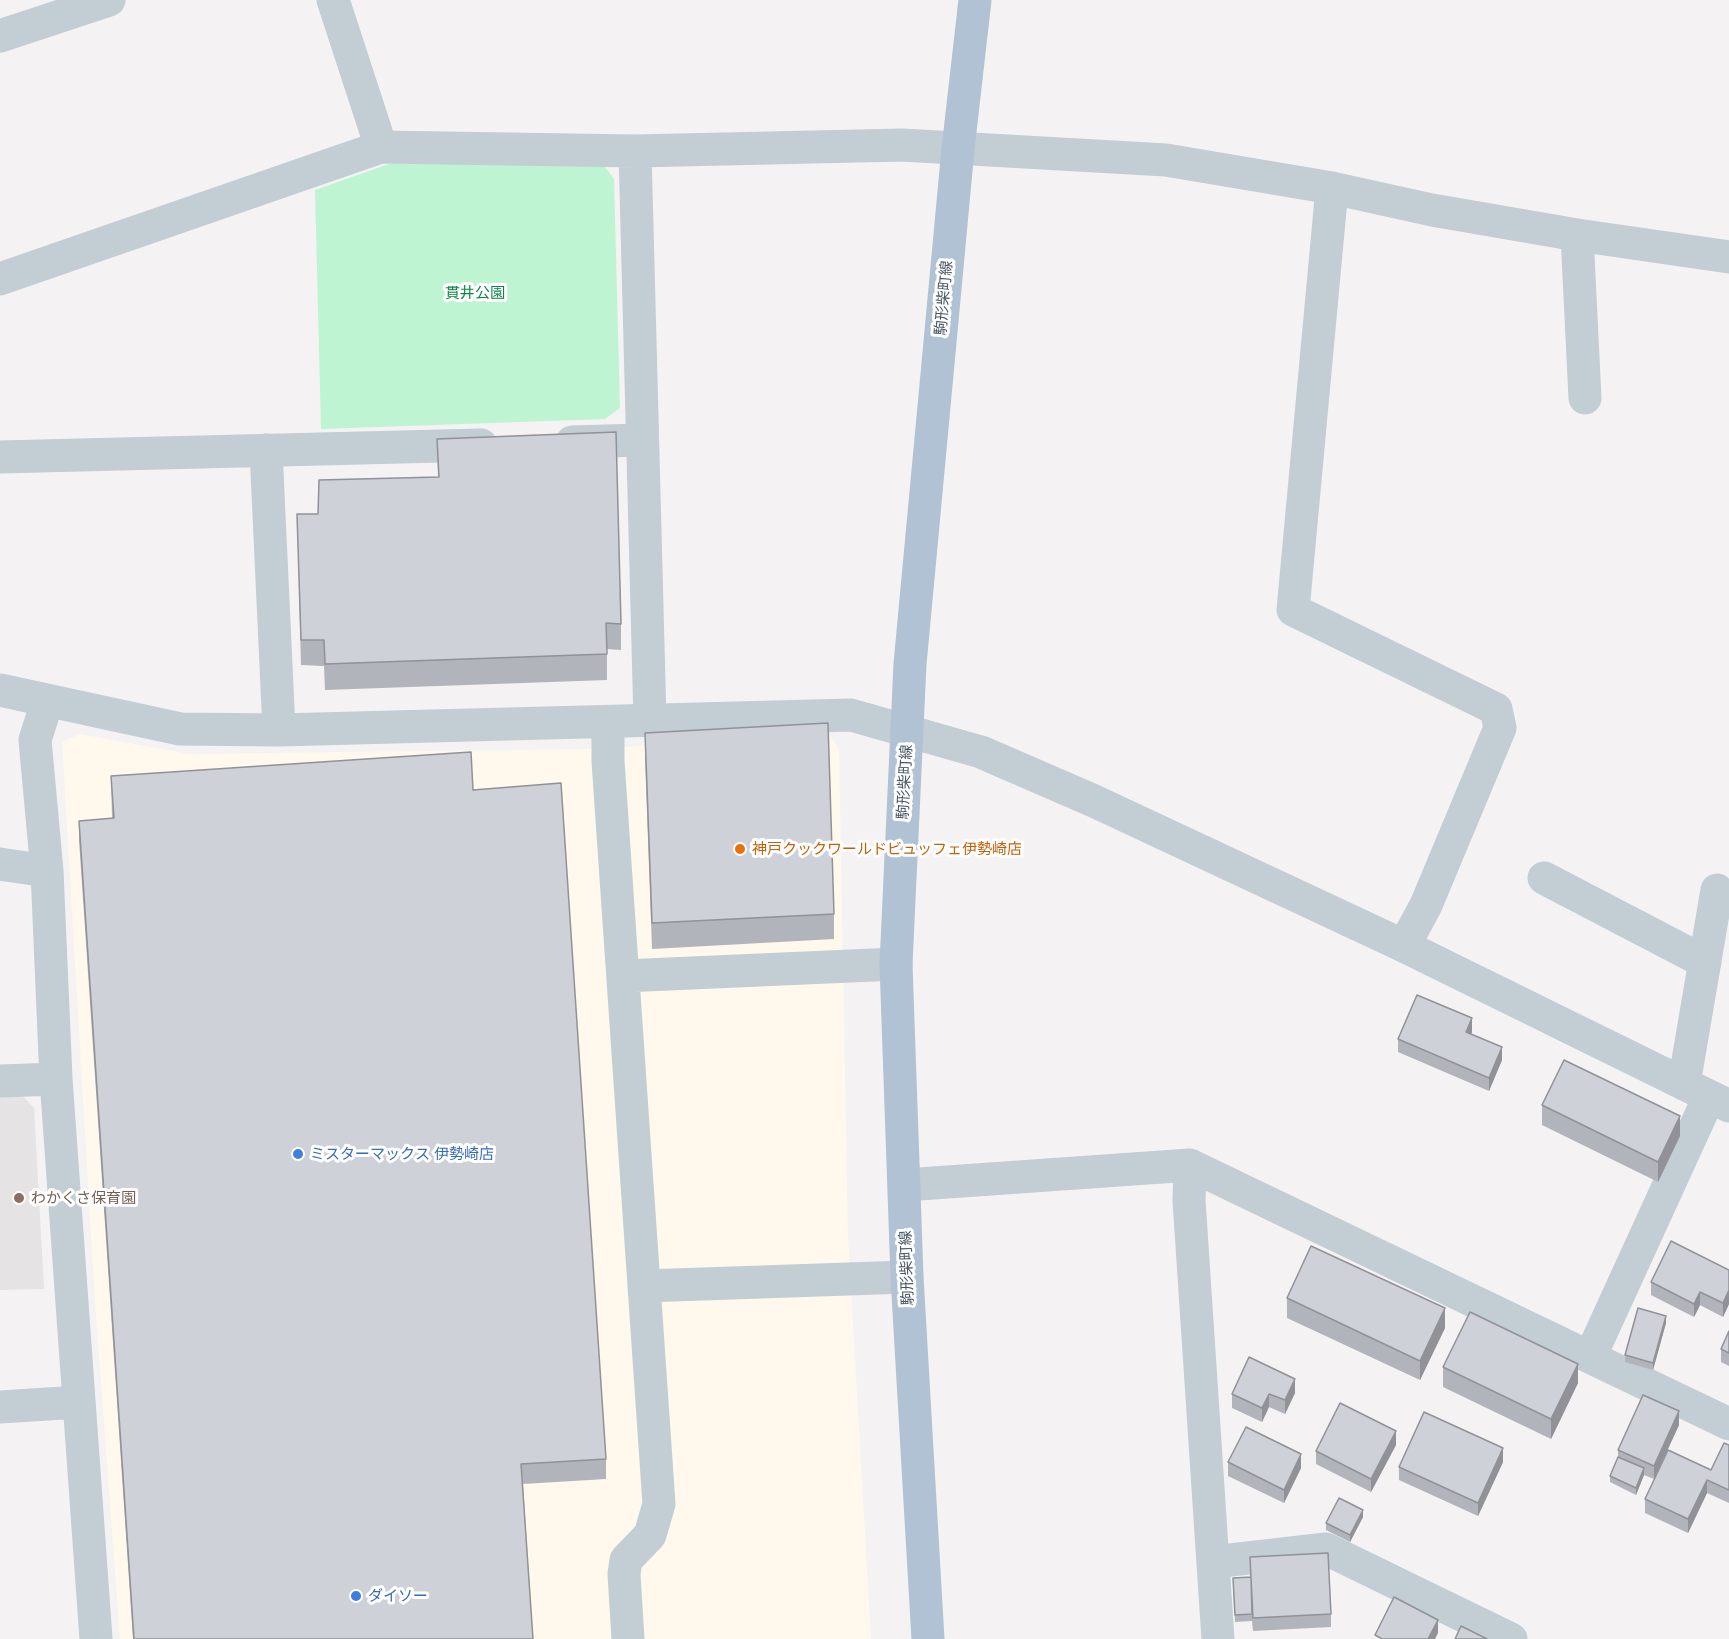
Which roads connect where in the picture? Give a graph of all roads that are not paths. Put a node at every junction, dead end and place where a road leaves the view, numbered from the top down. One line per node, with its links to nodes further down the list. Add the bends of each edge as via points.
1 (109, 0): 4 (street)
2 (333, 0): 5 (street)
3 (975, 0): 6 (main road, 駒形柴町線)
4 (0, 36)
5 (381, 147): 7 (street); 11 (street)
6 (958, 149): 7 (street, via 902,146); 8 (street, via 1166,160); 21 (main road, 駒形柴町線, via 920,542)
7 (635, 151): 13 (street)
8 (1332, 188): 9 (street); 26 (street, via 1293,610 1496,709 1500,728 1426,905)
9 (1576, 235): 10 (street); 12 (street)
10 (1729, 257)
11 (0, 279)
12 (1585, 398)
13 (642, 440): 14 (street); 18 (street)
14 (266, 450): 15 (street); 20 (street)
15 (0, 457)
16 (0, 690): 17 (street)
17 (46, 702): 20 (street, via 180,729); 23 (street, via 35,740)
18 (650, 721): 19 (street); 21 (street, via 851,715)
19 (608, 723): 20 (street); 29 (street)
20 (279, 730)
21 (907, 732): 26 (street, via 981,752); 28 (main road, 駒形柴町線)
22 (0, 864): 23 (street)
23 (46, 871): 30 (street)
24 (1544, 878): 27 (street)
25 (1717, 890): 27 (street)
26 (1404, 946): 32 (street)
27 (1705, 962): 32 (street)
28 (896, 964): 29 (street); 34 (main road, 駒形柴町線)
29 (623, 976): 36 (street)
30 (56, 1078): 31 (street); 38 (street)
31 (0, 1081)
32 (1707, 1096): 37 (street)
33 (1190, 1165): 34 (street); 37 (street); 41 (street, via 1189,1200)
34 (905, 1185): 35 (main road, 駒形柴町線)
35 (907, 1277): 36 (street); 44 (main road, 駒形柴町線)
36 (644, 1286): 43 (street, via 659,1504 650,1535 627,1560 624,1574)
37 (1591, 1356): 40 (street)
38 (80, 1402): 39 (street); 42 (street)
39 (0, 1407)
40 (1729, 1424)
41 (1213, 1562): 45 (street); 46 (street, via 1326,1549)
42 (96, 1639)
43 (628, 1639)
44 (928, 1639)
45 (1218, 1639)
46 (1511, 1639)

